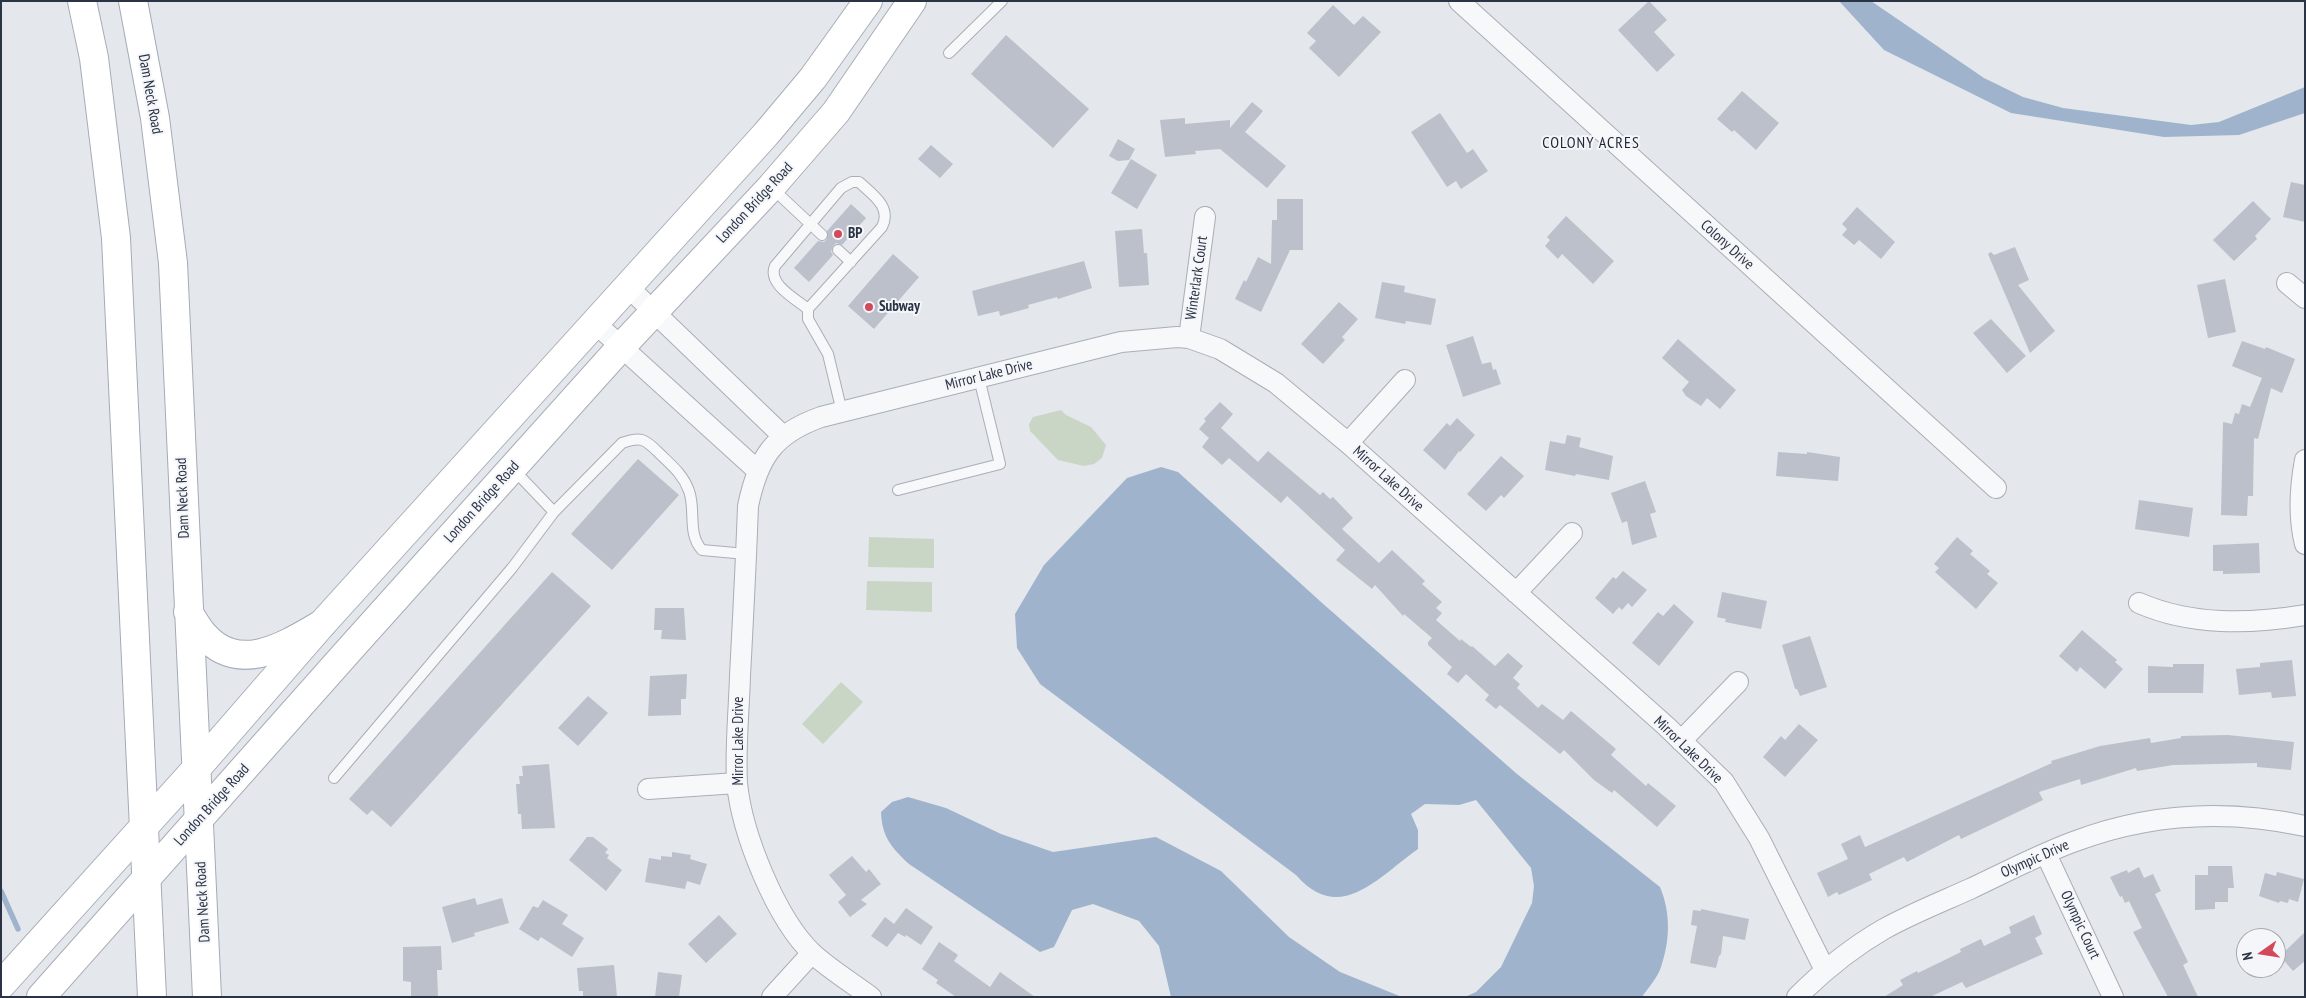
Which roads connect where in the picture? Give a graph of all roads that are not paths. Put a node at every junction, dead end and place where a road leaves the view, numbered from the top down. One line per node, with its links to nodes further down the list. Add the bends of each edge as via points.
1 (82, 1): 48 (main road, via 94,58 116,238)
2 (133, 1): 38 (main road, Dam Neck Road, via 155,118 173,263)
3 (868, 1): 15 (main road, via 813,78 766,134)
4 (912, 1): 8 (main road, London Bridge Road, via 836,112)
5 (1002, 1): 7 (lane)
6 (1459, 1): 30 (street, Colony Drive)
7 (950, 53)
8 (771, 187): 10 (lane); 18 (main road, London Bridge Road)
9 (1205, 217): 20 (street, Winterlark Court)
10 (810, 224): 11 (lane); 13 (lane, via 841,188 860,182 880,201 886,220); 17 (lane, via 772,272 774,281)
11 (822, 235)
12 (838, 250): 13 (lane)
13 (851, 262): 17 (lane)
14 (2287, 283): 16 (street)
15 (626, 286): 18 (street); 19 (main road)
16 (2305, 298)
17 (808, 309): 24 (lane, via 808,319 828,354)
18 (654, 312): 21 (main road, London Bridge Road); 25 (street)
19 (595, 322): 21 (street); 40 (main road)
20 (1189, 338): 22 (street, Mirror Lake Drive, via 1121,342); 26 (street, Mirror Lake Drive, via 1220,349 1276,383)
21 (622, 347): 28 (main road, London Bridge Road); 29 (street)
22 (978, 378): 24 (street, Mirror Lake Drive); 31 (lane, via 1000,464)
23 (1405, 380): 26 (street)
24 (842, 412): 25 (street, Mirror Lake Drive, via 802,424)
25 (783, 436): 29 (street, Mirror Lake Drive)
26 (1348, 443): 36 (street, Mirror Lake Drive)
27 (2305, 460): 34 (street, via 2301,482)
28 (512, 469): 32 (lane); 47 (main road, London Bridge Road)
29 (757, 470): 35 (street, Mirror Lake Drive, via 748,506)
30 (1996, 488)
31 (898, 490)
32 (554, 512): 35 (lane, via 622,443 635,438 646,441 681,474 690,493 693,532 698,546 702,550); 44 (lane, via 512,568)
33 (1572, 532): 36 (street)
34 (2305, 544)
35 (746, 554): 45 (street, Mirror Lake Drive, via 737,738)
36 (1516, 592): 42 (street, Mirror Lake Drive)
37 (2140, 603): 39 (street, via 2160,612 2230,621 2266,621)
38 (188, 612): 40 (main road, via 204,635 220,648 247,655 285,646); 43 (main road, Dam Neck Road)
39 (2305, 615)
40 (322, 624): 43 (main road)
41 (1738, 682): 42 (street)
42 (1681, 741): 53 (street, Mirror Lake Drive, via 1724,782 1760,838)
43 (196, 770): 47 (main road, Dam Neck Road); 48 (main road)
44 (334, 778)
45 (738, 783): 46 (street); 52 (street, Mirror Lake Drive, via 751,840 764,877 794,930)
46 (648, 789)
47 (200, 819): 51 (main road, London Bridge Road); 57 (main road, Dam Neck Road)
48 (145, 826): 51 (main road); 54 (main road)
49 (2305, 826): 50 (street, Olympic Drive, via 2273,819 2183,816 2111,829)
50 (2046, 854): 53 (street, Olympic Drive, via 1884,929); 61 (street, Olympic Court)
51 (147, 878): 55 (main road, London Bridge Road); 56 (main road)
52 (812, 953): 58 (street); 59 (street, Mirror Lake Drive)
53 (1825, 970): 60 (street, Olympic Drive)
54 (1, 985)
55 (41, 997)
56 (152, 997)
57 (207, 997)
58 (772, 997)
59 (871, 997)
60 (1797, 997)
61 (2113, 997)

